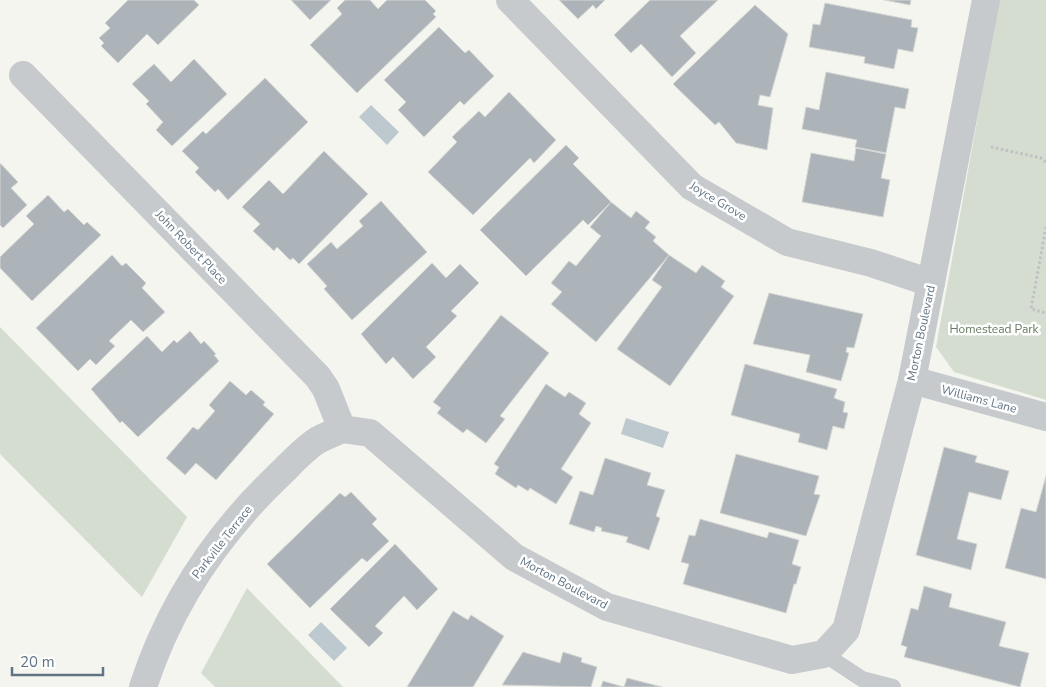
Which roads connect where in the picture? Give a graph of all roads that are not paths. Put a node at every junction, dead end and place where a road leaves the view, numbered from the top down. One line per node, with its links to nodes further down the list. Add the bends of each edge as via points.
1 (510, 0): 4 (street, Joyce Grove, via 692,187 787,242 871,263)
2 (986, 0): 4 (street, Morton Boulevard)
3 (23, 75): 7 (street, John Robert Place, via 318,377)
4 (931, 284): 5 (street, Morton Boulevard)
5 (912, 380): 6 (street, Williams Lane); 8 (street, Morton Boulevard, via 846,630)
6 (1046, 417)
7 (342, 429): 8 (street, Morton Boulevard, via 370,433 514,557 607,607 792,660); 9 (street, Parkville Terrace, via 317,441 289,466 245,510 218,543 174,610)
8 (824, 654): 10 (lane, via 862,679)
9 (143, 687)
10 (893, 687)

